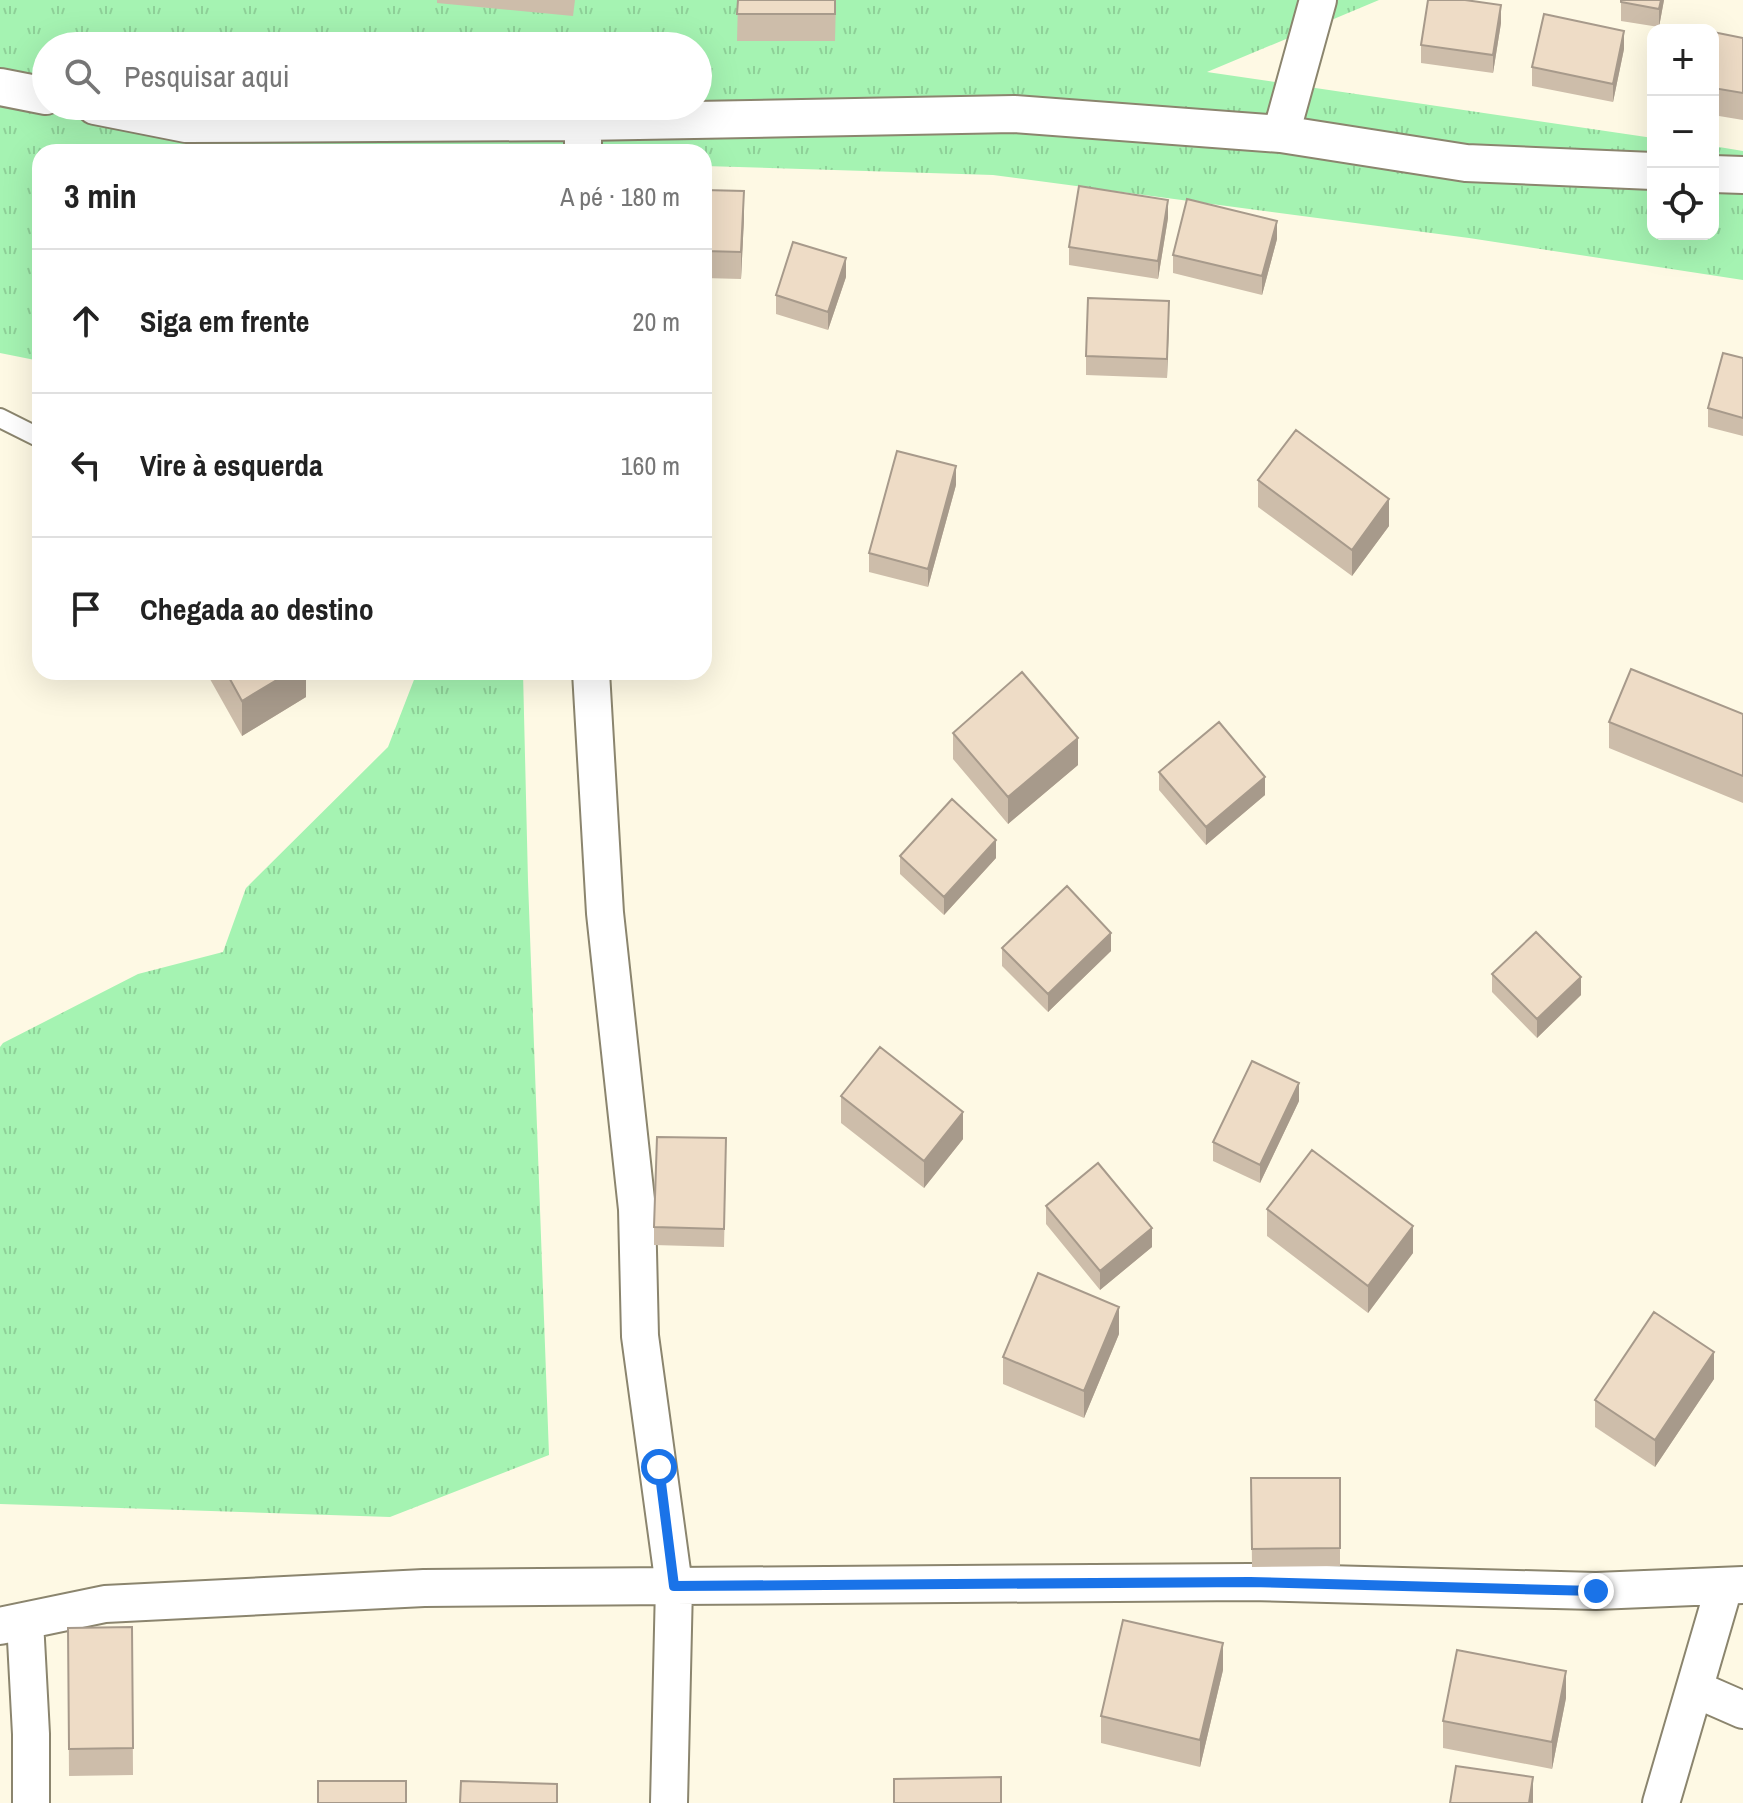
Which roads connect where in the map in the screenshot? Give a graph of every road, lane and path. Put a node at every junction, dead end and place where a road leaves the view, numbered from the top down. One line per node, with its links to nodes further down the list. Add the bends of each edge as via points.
1 (1318, 0): 5 (street)
2 (0, 87): 3 (street)
3 (32, 93)
4 (166, 120): 6 (street)
5 (1281, 134): 6 (street, via 1014,114); 7 (street, via 1466,163)
6 (583, 137)
7 (1647, 171)
8 (1719, 174): 9 (street)
9 (1743, 175)
10 (0, 418): 11 (lane)
11 (32, 434)
12 (591, 680): 13 (street, via 605,913 637,1209 640,1336)
13 (674, 1586): 14 (street, via 1250,1582 1596,1591); 15 (street, via 424,1588 105,1604); 19 (street)
14 (1734, 1586): 16 (street)
15 (13, 1623): 18 (street, via 31,1734)
16 (1695, 1689): 17 (street); 20 (street)
17 (1743, 1710)
18 (31, 1803)
19 (669, 1803)
20 (1661, 1803)

